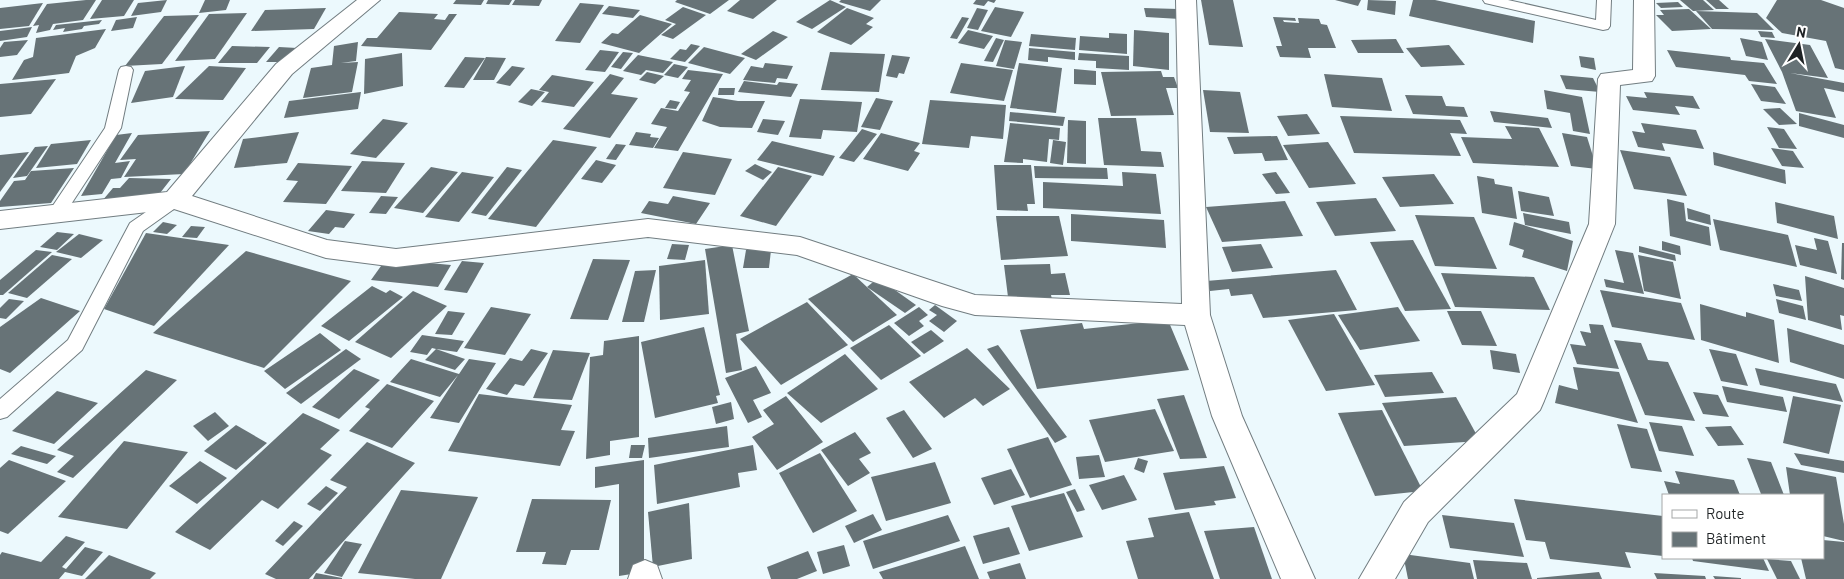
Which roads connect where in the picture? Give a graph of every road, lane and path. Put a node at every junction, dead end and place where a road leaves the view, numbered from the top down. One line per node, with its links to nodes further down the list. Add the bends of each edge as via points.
1 (370, 0): 7 (street, via 284,70)
2 (1490, 0): 3 (lane, via 1603,26)
3 (1604, 0)
4 (1644, 0): 13 (street, via 1644,76 1609,79 1602,224 1529,401 1416,512)
5 (1180, 1): 10 (street)
6 (126, 70): 8 (lane, via 113,128)
7 (175, 200): 8 (street); 10 (street, via 326,249 396,258 648,228 800,246 976,305); 11 (lane, via 136,227 75,345)
8 (56, 214): 9 (street)
9 (0, 220)
10 (1196, 315): 12 (street, via 1227,416)
11 (0, 411)
12 (1298, 579)
13 (1376, 579)

